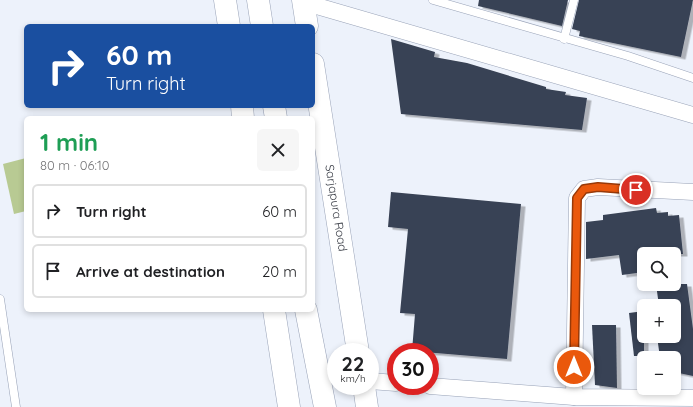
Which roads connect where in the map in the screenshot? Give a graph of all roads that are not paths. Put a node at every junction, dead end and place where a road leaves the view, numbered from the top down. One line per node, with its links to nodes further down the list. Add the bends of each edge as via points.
1 (225, 0): 6 (street)
2 (258, 0): 7 (street)
3 (433, 0): 9 (lane)
4 (574, 0): 9 (lane)
5 (303, 1): 8 (street); 12 (street)
6 (229, 24)
7 (262, 24)
8 (307, 24)
9 (564, 39): 11 (lane, via 628,56)
10 (315, 77): 17 (street, Sarjapura Road)
11 (693, 78)
12 (693, 115)
13 (693, 192): 20 (street, via 598,187 584,189 577,198)
14 (0, 299): 22 (lane)
15 (274, 312): 23 (street)
16 (306, 312): 24 (street)
17 (357, 343)
18 (439, 387): 20 (street)
19 (365, 395): 25 (street)
20 (574, 397): 21 (street)
21 (693, 398)
22 (16, 407)
23 (289, 407)
24 (324, 407)
25 (367, 407)

